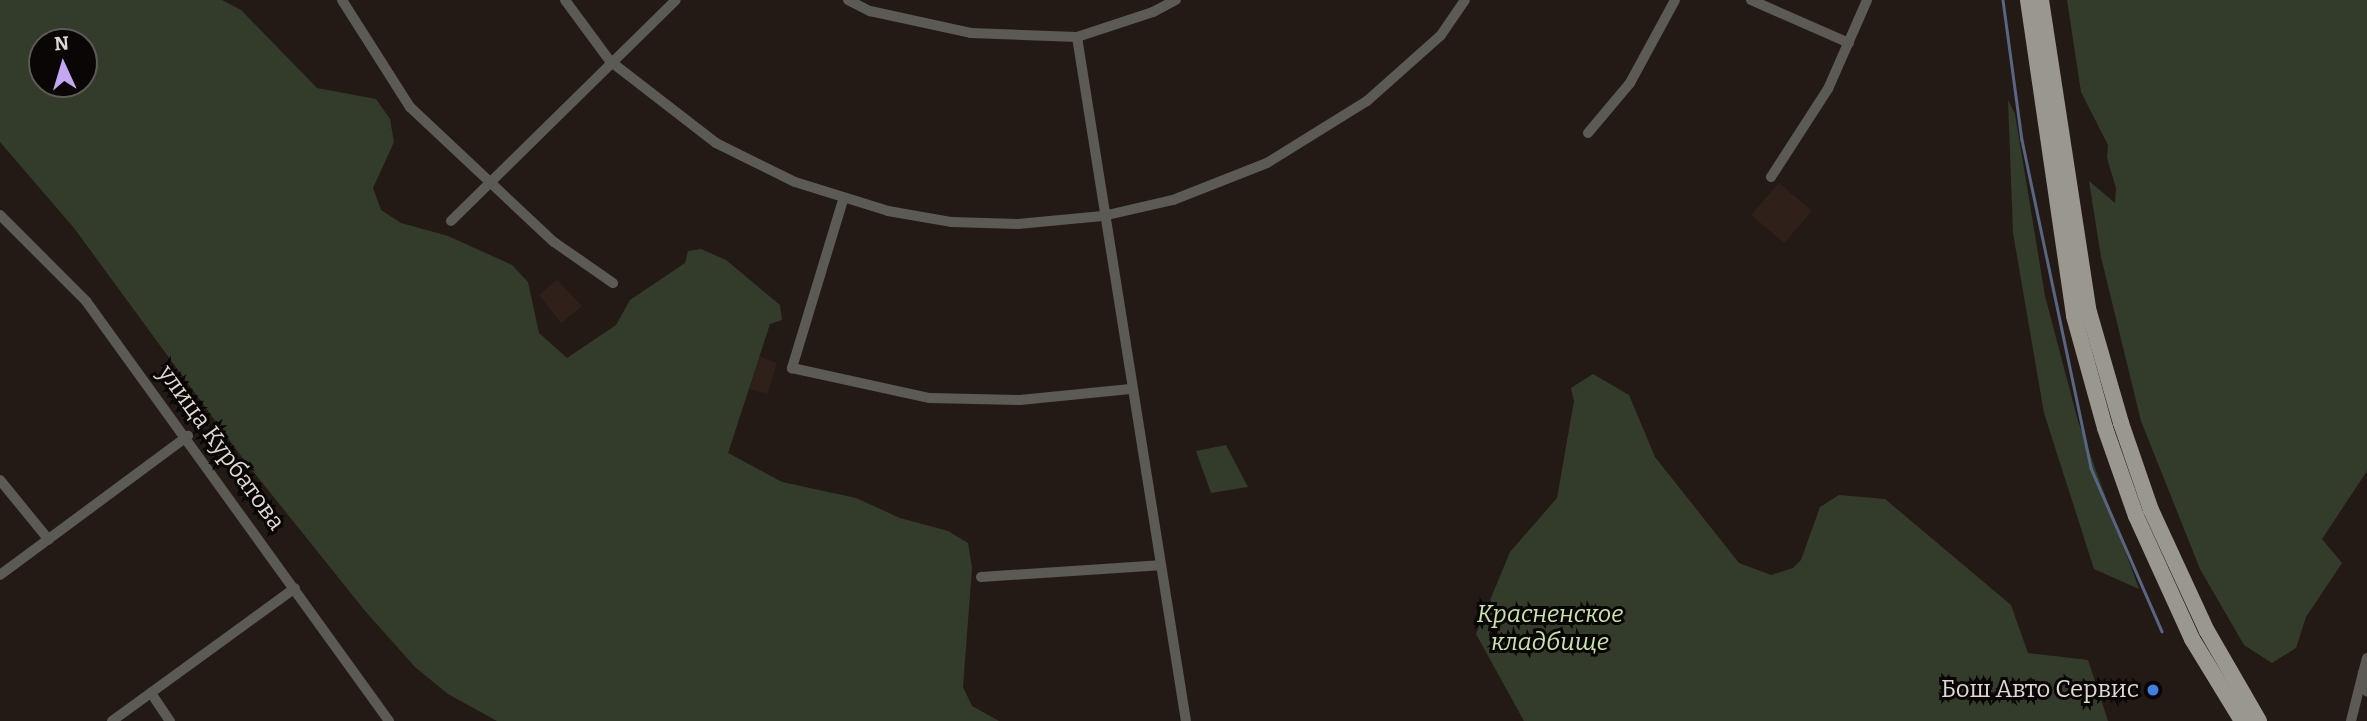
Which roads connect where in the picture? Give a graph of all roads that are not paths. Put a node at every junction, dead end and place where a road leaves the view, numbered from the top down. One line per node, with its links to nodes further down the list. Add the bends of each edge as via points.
1 (342, 0): 17 (street, via 410,107)
2 (565, 0): 14 (street)
3 (676, 0): 14 (street)
4 (848, 0): 12 (street, via 870,11 971,33)
5 (1176, 0): 12 (street)
6 (1465, 0): 20 (street, via 1441,35 1367,102 1314,135 1267,163 1173,200)
7 (1675, 0): 15 (street, via 1630,83)
8 (1751, 0): 13 (street)
9 (1867, 0): 13 (street)
10 (2028, 0): 39 (main road, via 2074,316 2105,428 2136,516 2192,639)
11 (2041, 0): 40 (main road, via 2090,312 2121,423 2151,510 2207,631)
12 (1077, 37): 20 (street)
13 (1849, 43): 16 (street, via 1828,89)
14 (610, 61): 17 (street); 18 (street, via 716,143)
15 (1588, 133)
16 (1771, 177)
17 (487, 183): 21 (street); 22 (street, via 554,242)
18 (844, 200): 20 (street, via 952,222 1018,224); 23 (street, via 792,368 930,398 1020,400)
19 (0, 215): 24 (street, улица Курбатова, via 86,301)
20 (1103, 216): 23 (street)
21 (452, 221)
22 (613, 283)
23 (1130, 389): 27 (street)
24 (188, 436): 26 (street); 30 (street, улица Курбатова)
25 (0, 480): 26 (street)
26 (49, 540): 28 (street)
27 (1160, 565): 29 (street); 38 (street)
28 (0, 575)
29 (981, 577)
30 (295, 588): 34 (street); 37 (street, улица Курбатова)
31 (2367, 658): 32 (street)
32 (2363, 673): 33 (street); 41 (street)
33 (2367, 692)
34 (151, 693): 35 (street); 36 (street)
35 (112, 721)
36 (170, 721)
37 (389, 721)
38 (1186, 721)
39 (2242, 721)
40 (2259, 721)
41 (2351, 721)

